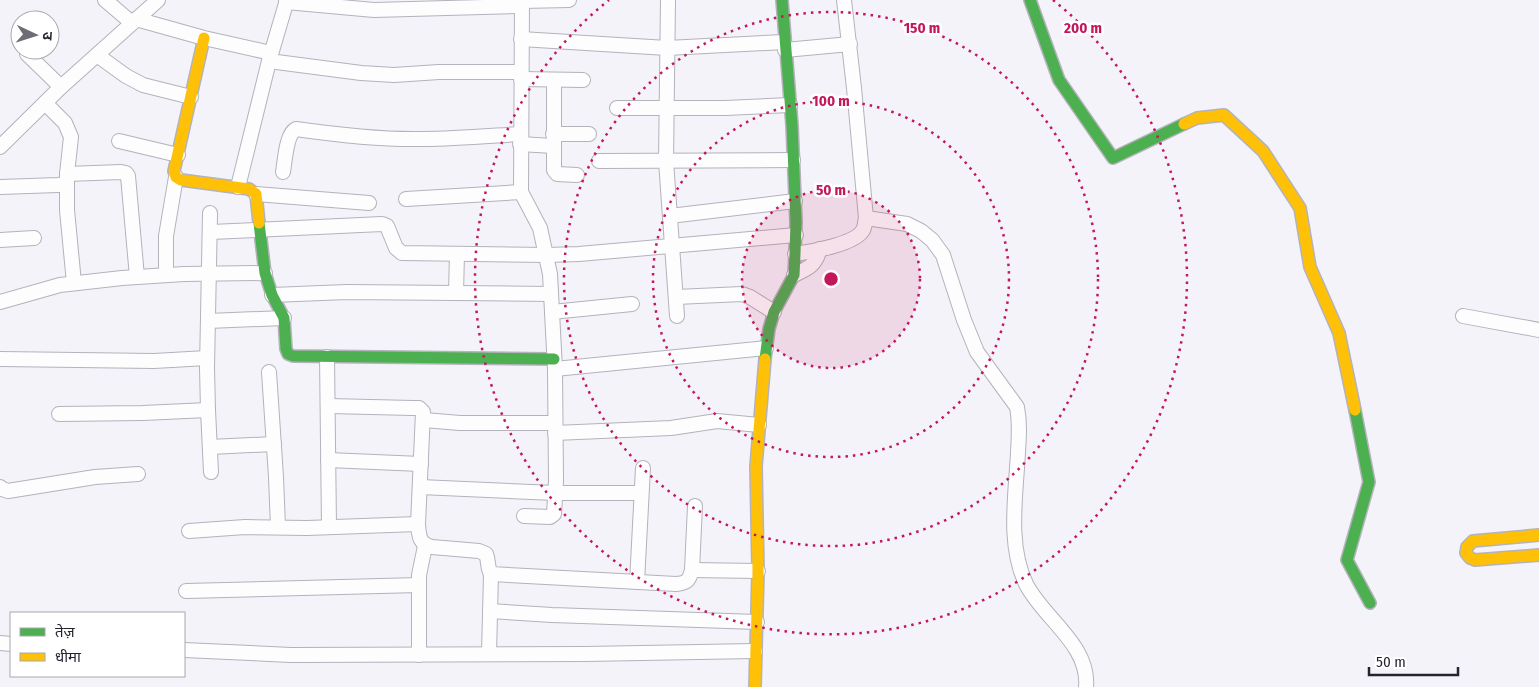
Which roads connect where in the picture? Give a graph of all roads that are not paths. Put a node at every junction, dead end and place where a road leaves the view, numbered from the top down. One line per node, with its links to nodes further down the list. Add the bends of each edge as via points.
1 (105, 0): 10 (street)
2 (158, 0): 10 (street)
3 (569, 0): 9 (street)
4 (668, 0): 15 (street)
5 (782, 0): 14 (street)
6 (844, 0): 13 (street)
7 (1030, 0): 118 (street, via 1058,80 1113,158 1197,118 1224,115 1263,151 1300,208 1310,267 1339,333 1368,482 1347,560)
8 (286, 1): 9 (street, via 382,10); 17 (street)
9 (522, 2): 12 (street)
10 (134, 21): 11 (street); 16 (street)
11 (204, 38): 17 (street); 23 (street)
12 (521, 39): 15 (street); 19 (street)
13 (850, 44): 14 (street); 50 (street)
14 (784, 46): 15 (street); 25 (street)
15 (667, 48): 27 (street)
16 (97, 55): 22 (street); 23 (street, via 143,85)
17 (270, 57): 19 (street, via 361,73); 42 (street)
18 (33, 60): 22 (street)
19 (521, 75): 20 (street); 29 (street)
20 (554, 80): 21 (street); 30 (street)
21 (583, 80)
22 (61, 87): 24 (street)
23 (190, 96): 33 (street)
24 (45, 103): 32 (street); 39 (street, via 68,129)
25 (790, 105): 27 (street); 34 (street)
26 (617, 108): 27 (street)
27 (667, 109): 36 (street)
28 (589, 134): 30 (street)
29 (520, 139): 30 (street); 37 (street, via 414,139 296,129 289,137); 43 (street)
30 (553, 140): 38 (street, via 554,170 557,174)
31 (119, 141): 33 (street)
32 (0, 147)
33 (178, 155): 40 (street, via 174,171)
34 (793, 160): 36 (street); 46 (street)
35 (599, 161): 36 (street)
36 (666, 161): 49 (street)
37 (283, 172)
38 (578, 175)
39 (67, 177): 41 (street, via 66,184); 65 (street, via 126,173); 66 (street)
40 (176, 177): 42 (street); 63 (street, via 166,236)
41 (0, 187)
42 (238, 187): 44 (street)
43 (521, 192): 45 (street); 60 (street, via 540,228)
44 (256, 194): 47 (street); 51 (street)
45 (406, 199)
46 (795, 201): 49 (street); 53 (street)
47 (369, 203)
48 (210, 213): 52 (street)
49 (670, 216): 56 (street)
50 (866, 218): 57 (street, via 858,235); 126 (street, via 907,224 932,240 942,255 977,352 1017,407 1019,434 1014,538 1018,558 1026,583 1036,599 1075,648 1083,665)
51 (261, 230): 52 (street); 58 (street, via 382,224 387,226 396,248 402,253); 62 (street)
52 (211, 232): 61 (street)
53 (796, 235): 56 (street); 59 (street)
54 (34, 238): 55 (street)
55 (0, 240)
56 (672, 246): 60 (street); 70 (street)
57 (820, 249): 59 (street); 64 (street, via 812,265)
58 (456, 254): 60 (street); 67 (street)
59 (795, 254): 64 (street)
60 (547, 255): 68 (street)
61 (209, 273): 62 (street); 63 (street); 78 (street)
62 (265, 273): 69 (street)
63 (166, 275): 65 (street)
64 (794, 275): 74 (street)
65 (137, 277): 66 (street)
66 (74, 284): 71 (street)
67 (456, 293): 68 (street); 69 (street)
68 (551, 294): 73 (street)
69 (272, 295): 77 (street)
70 (676, 297): 74 (street, via 742,294); 75 (street)
71 (0, 302)
72 (632, 304): 73 (street)
73 (552, 312): 84 (street)
74 (774, 312): 80 (street)
75 (678, 316)
76 (1463, 316): 79 (street)
77 (284, 318): 78 (street); 81 (street, via 288,354)
78 (208, 321): 82 (street)
79 (1539, 330)
80 (766, 348): 84 (street); 90 (street)
81 (327, 357): 84 (street, via 476,357); 86 (street)
82 (207, 358): 83 (street, via 154,361); 87 (street)
83 (0, 359)
84 (554, 364): 91 (street)
85 (269, 372): 92 (street)
86 (329, 406): 89 (street, via 419,408); 94 (street)
87 (208, 410): 88 (street); 93 (street)
88 (60, 414)
89 (424, 420): 91 (street); 95 (street)
90 (759, 425): 91 (street, via 717,421 671,428); 113 (street, via 756,466)
91 (555, 428): 101 (street)
92 (274, 444): 93 (street); 106 (street)
93 (210, 447): 97 (street)
94 (328, 460): 95 (street); 107 (street)
95 (421, 464): 100 (street)
96 (642, 468): 102 (street)
97 (211, 472)
98 (138, 474): 99 (street, via 68,480 8,491)
99 (0, 487)
100 (420, 487): 101 (street); 105 (street)
101 (555, 493): 102 (street); 104 (street, via 554,514 550,517)
102 (641, 493): 115 (street)
103 (695, 506): 112 (street)
104 (524, 516)
105 (418, 524): 107 (street); 110 (street, via 421,542)
106 (278, 527): 107 (street); 108 (street)
107 (329, 527)
108 (189, 531)
109 (1539, 535): 111 (street, via 1473,541 1466,546 1466,554 1475,560)
110 (425, 546): 114 (street, via 480,551 486,554); 116 (street)
111 (1539, 554)
112 (692, 570): 113 (street); 115 (street, via 690,580 685,584)
113 (758, 571): 120 (street)
114 (490, 574): 115 (street); 119 (street)
115 (637, 582)
116 (419, 585): 117 (street); 124 (street)
117 (186, 591)
118 (1370, 603)
119 (490, 611): 120 (street); 123 (street)
120 (757, 622): 122 (street)
121 (185, 650): 124 (street, via 291,655)
122 (756, 651): 123 (street); 125 (street)
123 (489, 654): 124 (street)
124 (419, 655)
125 (755, 687)
126 (1086, 687)

